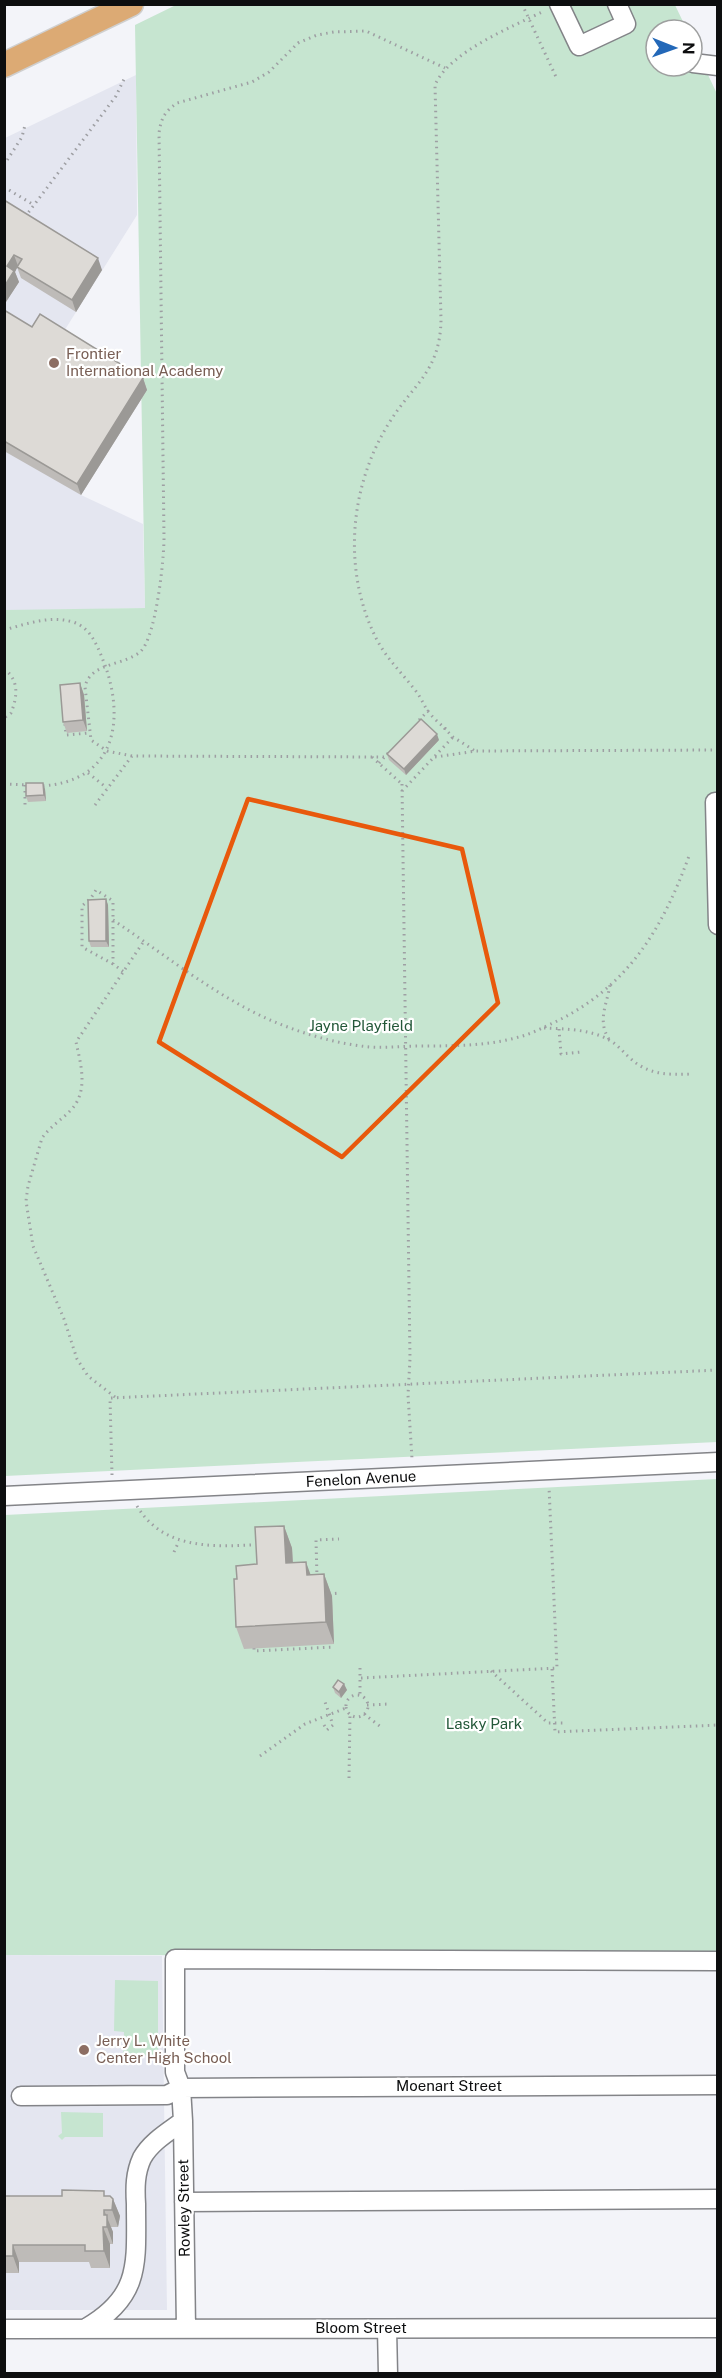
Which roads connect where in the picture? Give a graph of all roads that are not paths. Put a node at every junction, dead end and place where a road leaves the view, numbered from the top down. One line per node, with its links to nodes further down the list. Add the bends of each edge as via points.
1 (131, 4): 4 (main road)
2 (617, 4): 3 (street, via 626,24 579,46)
3 (553, 7)
4 (4, 65)
5 (717, 802): 6 (street)
6 (717, 925)
7 (717, 1462): 8 (street, Fenelon Avenue)
8 (4, 1496)
9 (717, 1961): 11 (street, Rowley Street, via 175,1959 175,2072)
10 (717, 2085): 11 (street, Moenart Street)
11 (181, 2088): 12 (street, Moenart Street, via 166,2095); 13 (street, Rowley Street)
12 (21, 2096)
13 (183, 2121): 15 (street, Rowley Street); 16 (street, via 153,2144 138,2169 135,2258 126,2294 110,2313)
14 (717, 2199): 15 (street)
15 (184, 2202): 17 (street, Rowley Street)
16 (86, 2328): 17 (street, Bloom Street); 19 (street, Bloom Street)
17 (186, 2328): 20 (street, Bloom Street)
18 (717, 2328): 20 (street, Bloom Street)
19 (4, 2329)
20 (387, 2329): 21 (street)
21 (388, 2373)

